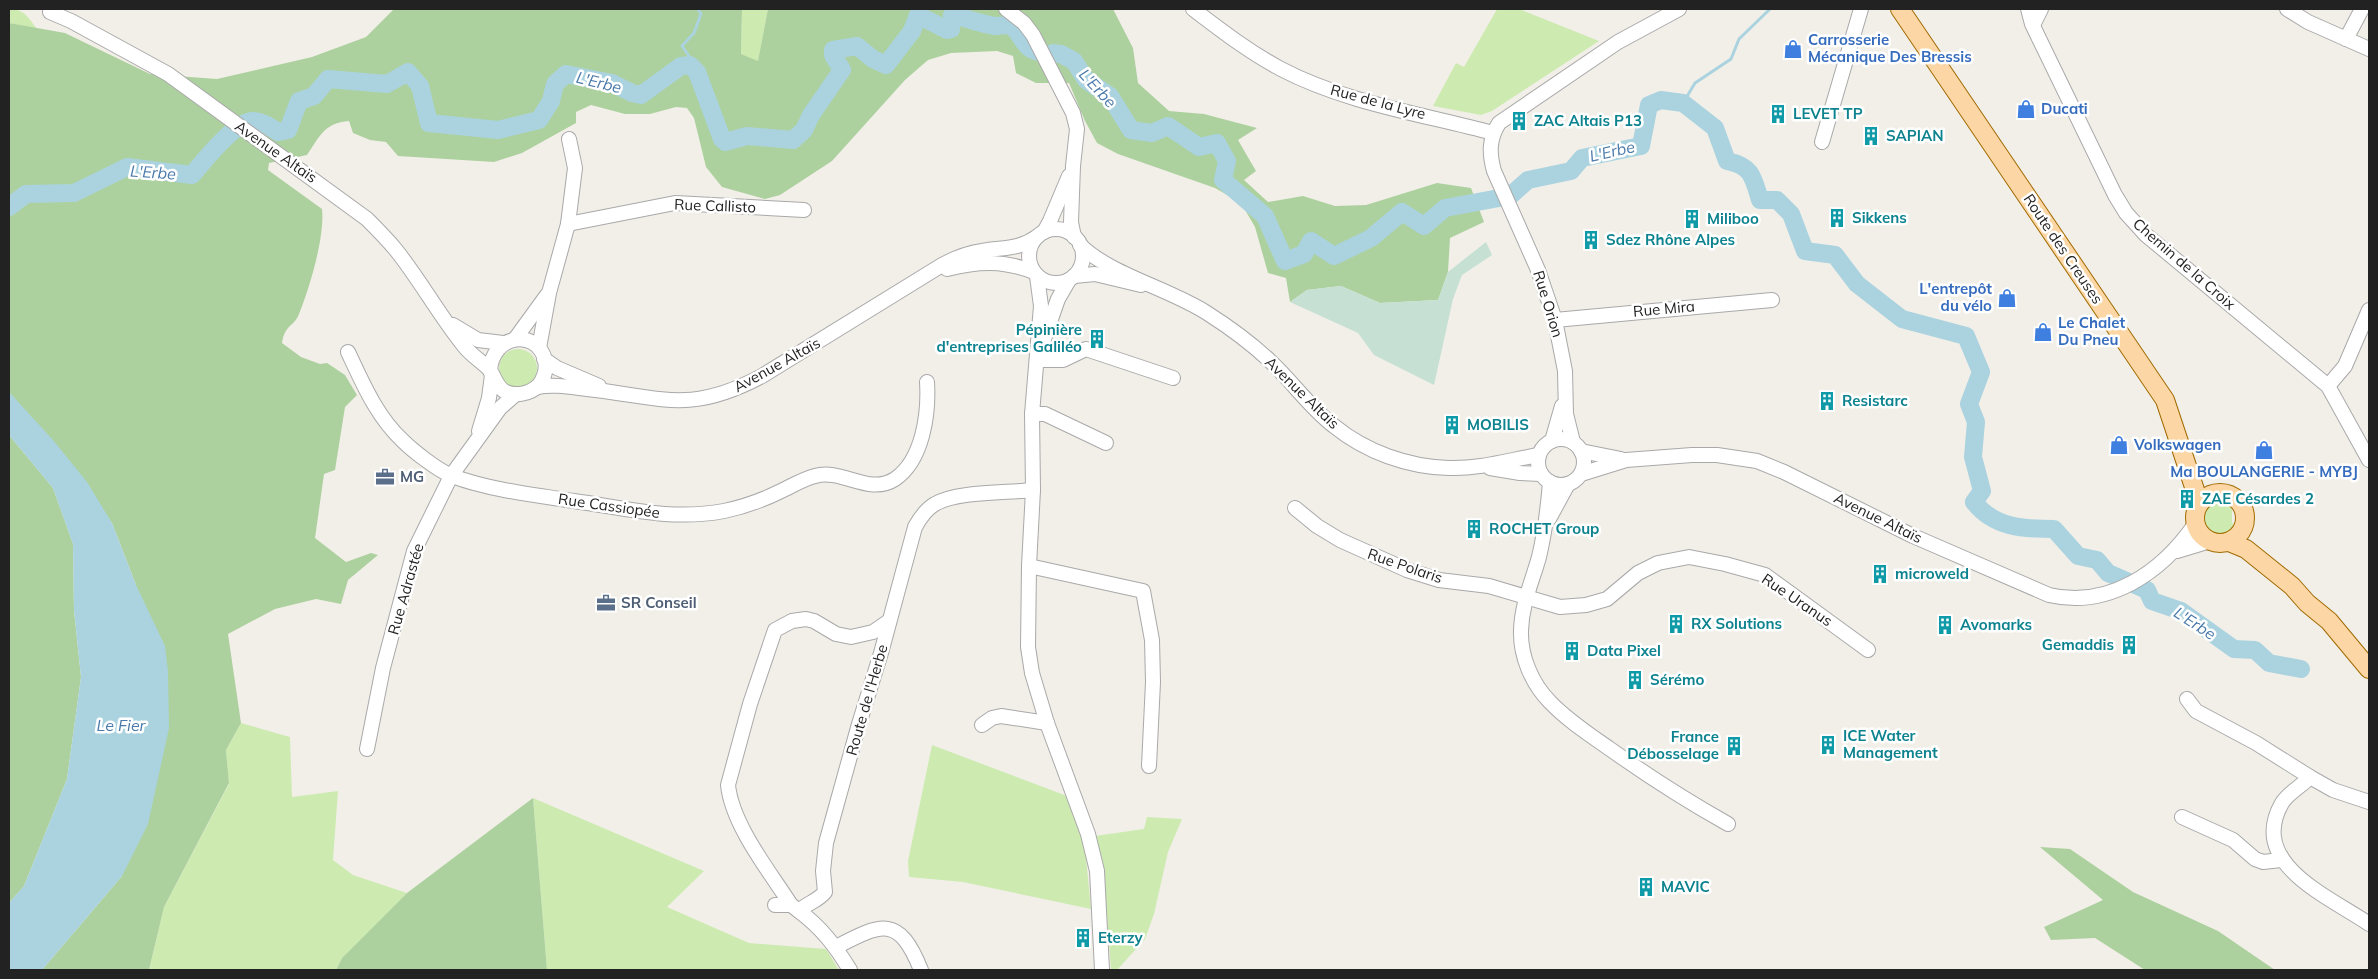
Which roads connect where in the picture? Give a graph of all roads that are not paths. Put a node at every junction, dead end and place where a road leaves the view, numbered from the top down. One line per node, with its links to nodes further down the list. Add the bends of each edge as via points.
1 (1006, 9): 17 (street, via 1033,35 1073,113 1077,128)
2 (1193, 9): 14 (street, Rue de la Lyre, via 1244,47 1283,70 1330,90)
3 (1679, 9): 14 (street, via 1612,46 1499,123)
4 (1861, 9): 16 (street)
5 (1900, 9): 44 (main road, Route des Creuses)
6 (2028, 9): 11 (street, Chemin de la Croix)
7 (2041, 9): 11 (street)
8 (2287, 9): 12 (street)
9 (2362, 9): 12 (street)
10 (51, 10): 30 (street, Avenue Altaïs, via 168,74 367,219 395,248)
11 (2033, 25): 40 (street, Chemin de la Croix, via 2101,169 2126,213 2146,235)
12 (2346, 39): 13 (street)
13 (2369, 49)
14 (1493, 133): 29 (street, Rue Orion, via 1490,158)
15 (569, 139): 19 (street, via 575,168)
16 (1822, 142)
17 (1072, 166): 20 (street, via 1050,221); 21 (street, via 1071,222)
18 (804, 210): 19 (street, Rue Callisto, via 675,203)
19 (568, 224): 26 (street)
20 (1041, 234): 21 (street, via 1060,230); 22 (street, via 1029,253); 23 (street, Avenue Altaïs, via 1012,249 964,255)
21 (1077, 241): 24 (street, via 1082,262); 25 (street, Avenue Altaïs, via 1098,260)
22 (1035, 274): 23 (street, Avenue Altaïs, via 1000,262 961,265); 24 (street, via 1052,283); 35 (street, via 1041,306)
23 (927, 275): 41 (street, Avenue Altaïs, via 740,388 695,400 669,401)
24 (1071, 278): 25 (street, Avenue Altaïs, via 1095,274); 35 (street, via 1058,299)
25 (1163, 290): 53 (street, Avenue Altaïs, via 1194,304 1247,341 1281,371 1333,426 1357,442 1403,461 1426,466)
26 (549, 293): 32 (street); 34 (street)
27 (1772, 300): 29 (street, Rue Mira)
28 (2369, 310): 31 (street)
29 (1556, 320): 43 (street, Rue Orion, via 1565,371)
30 (448, 322): 32 (street, Avenue Altaïs, via 478,340); 36 (street, Avenue Altaïs, via 464,345)
31 (2364, 338): 40 (street)
32 (509, 341): 34 (street, via 528,341); 36 (street, via 495,351)
33 (348, 352): 55 (street, via 376,410 403,441)
34 (542, 353): 39 (street, via 546,368); 41 (street, Avenue Altaïs, via 557,368)
35 (1038, 356): 37 (street, via 1063,360 1086,349); 45 (street)
36 (491, 373): 42 (street, via 504,390); 46 (street, Rue Adrastée, via 489,398)
37 (1172, 378)
38 (928, 382): 55 (street, Rue Cassiopée, via 928,402 918,447 902,474 884,484 861,483 832,474 816,476 751,503 722,511 677,514 632,512)
39 (537, 386): 41 (street, Avenue Altaïs, via 549,384); 42 (street, via 527,393)
40 (2328, 386): 52 (street, Chemin de la Croix)
41 (611, 391)
42 (516, 394): 46 (street, Rue Adrastée, via 500,408)
43 (1565, 396): 47 (street, Rue Orion); 49 (street, Rue Orion, via 1568,427)
44 (2166, 400): 59 (main road, via 2180,420 2202,477); 60 (main road, Route des Creuses)
45 (1032, 414): 48 (street, via 1045,414); 58 (street)
46 (475, 441): 55 (street, Rue Adrastée)
47 (1552, 441): 49 (street, via 1565,440); 50 (street)
48 (1106, 443)
49 (1577, 447): 51 (street, Avenue Altaïs); 54 (street, via 1584,466)
50 (1539, 455): 53 (street, Avenue Altaïs); 56 (street, via 1539,466)
51 (1626, 460): 54 (street, Avenue Altaïs); 67 (street, Avenue Altaïs, via 1717,455 1757,462 1784,472 1913,536 2049,595 2079,599 2105,595 2125,588)
52 (2369, 460)
53 (1482, 466): 56 (street, Avenue Altaïs)
54 (1581, 474): 57 (street)
55 (451, 476): 79 (street, Rue Adrastée, via 414,551 383,668)
56 (1546, 478): 57 (street, via 1561,485); 62 (street)
57 (1568, 484): 62 (street)
58 (1033, 490): 68 (street); 71 (street, Route de l'Herbe, via 951,498 927,510 914,527)
59 (2218, 492): 60 (main road); 64 (main road, via 2233,496 2238,501 2245,516)
60 (2199, 502): 63 (main road)
61 (1295, 508): 69 (street, Rue Polaris, via 1340,540 1407,570 1439,580 1489,586)
62 (1546, 524): 69 (street)
63 (2195, 524): 65 (main road, via 2200,535); 67 (street)
64 (2244, 526): 66 (main road); 70 (main road, via 2256,544 2301,586)
65 (2210, 541): 66 (main road); 67 (street)
66 (2229, 542): 70 (main road, via 2246,549 2272,568)
67 (2174, 552)
68 (1029, 566): 77 (street, via 1028,647); 80 (street, via 1143,591 1152,640)
69 (1525, 597): 73 (street, Rue Uranus, via 1560,607 1586,605 1607,599 1638,574 1658,563 1689,557 1765,575); 84 (street, via 1521,631 1523,654 1532,678 1550,702 1590,735 1676,796)
70 (2329, 621): 75 (main road)
71 (889, 622): 72 (street); 74 (street, Route de l'Herbe)
72 (873, 632): 74 (street); 87 (street, via 843,637 806,619 783,624 772,634 750,704 728,786 729,794 748,836)
73 (1868, 650)
74 (882, 653): 87 (street, Route de l'Herbe, via 826,844 825,892 819,899)
75 (2369, 669)
76 (2188, 699): 81 (street, via 2196,712 2256,743)
77 (1047, 723): 78 (street, via 1001,716); 92 (street, via 1088,834 1095,862)
78 (982, 725)
79 (367, 750)
80 (1149, 766)
81 (2310, 777): 82 (street, via 2333,790); 85 (street, via 2283,801 2277,815 2274,835)
82 (2369, 802)
83 (2182, 817): 85 (street, via 2233,840 2255,859 2263,862)
84 (1728, 824)
85 (2281, 860): 88 (street, via 2309,886)
86 (775, 906): 87 (street)
87 (795, 908): 89 (street, via 816,924)
88 (2369, 924)
89 (836, 947): 90 (street); 91 (street, via 872,929 893,931 912,948)
90 (850, 970)
91 (921, 970)
92 (1102, 970)

